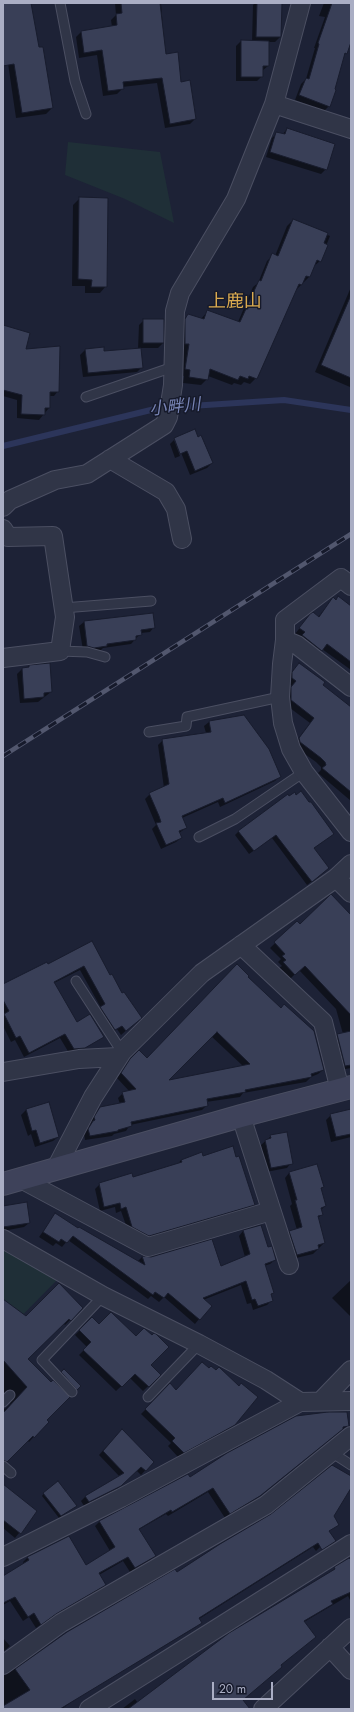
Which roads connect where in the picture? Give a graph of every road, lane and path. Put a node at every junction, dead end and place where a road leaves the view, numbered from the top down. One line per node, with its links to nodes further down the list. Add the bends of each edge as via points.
1 (60, 3): 4 (lane, via 76,81)
2 (301, 3): 3 (street)
3 (274, 104): 5 (street); 6 (street, via 236,199 180,293 175,312)
4 (86, 114)
5 (351, 129)
6 (173, 366): 7 (lane); 8 (street, via 171,398 164,425)
7 (86, 397)
8 (110, 459): 9 (street, via 87,474 55,480 10,500); 11 (street, via 166,492 176,509)
9 (3, 507)
10 (3, 529): 14 (street, via 8,537 53,536)
11 (182, 539)
12 (351, 586): 15 (street, via 341,578 285,620)
13 (151, 601): 14 (lane)
14 (64, 608): 16 (street)
15 (286, 640): 19 (street, via 298,645); 20 (street)
16 (60, 651): 17 (lane, via 87,652); 18 (street)
17 (106, 657)
18 (3, 658)
19 (351, 687)
20 (280, 697): 21 (lane, via 187,717 186,726); 22 (street, via 283,723 291,749)
21 (149, 732)
22 (304, 772): 23 (street); 24 (lane, via 235,819)
23 (351, 832)
24 (199, 837)
25 (351, 864): 26 (street)
26 (336, 878): 27 (street); 28 (street)
27 (351, 893)
28 (241, 945): 30 (street, via 202,973); 32 (street, via 323,1022)
29 (76, 981): 30 (lane)
30 (120, 1054): 31 (street); 34 (street, via 93,1098)
31 (3, 1072)
32 (346, 1089): 33 (street)
33 (241, 1116): 34 (street); 36 (street)
34 (56, 1170): 35 (street)
35 (12, 1182): 36 (street, via 148,1247)
36 (271, 1211): 38 (street)
37 (3, 1239): 39 (street)
38 (289, 1265)
39 (103, 1296): 40 (street); 42 (lane, via 42,1360)
40 (199, 1344): 44 (lane); 48 (street, via 266,1380)
41 (351, 1370): 45 (street)
42 (72, 1392)
43 (10, 1395): 47 (lane)
44 (148, 1397)
45 (321, 1400): 46 (street); 48 (street)
46 (351, 1401)
47 (3, 1402)
48 (300, 1402): 55 (street, via 121,1498)
49 (351, 1436): 50 (street)
50 (331, 1452): 51 (lane); 58 (street, via 266,1505 61,1623)
51 (351, 1465)
52 (3, 1466): 53 (lane)
53 (11, 1473)
54 (351, 1544): 60 (street)
55 (5, 1553)
56 (351, 1628): 57 (street)
57 (330, 1647): 59 (street); 61 (street)
58 (3, 1665)
59 (351, 1670)
60 (93, 1708)
61 (263, 1709)

